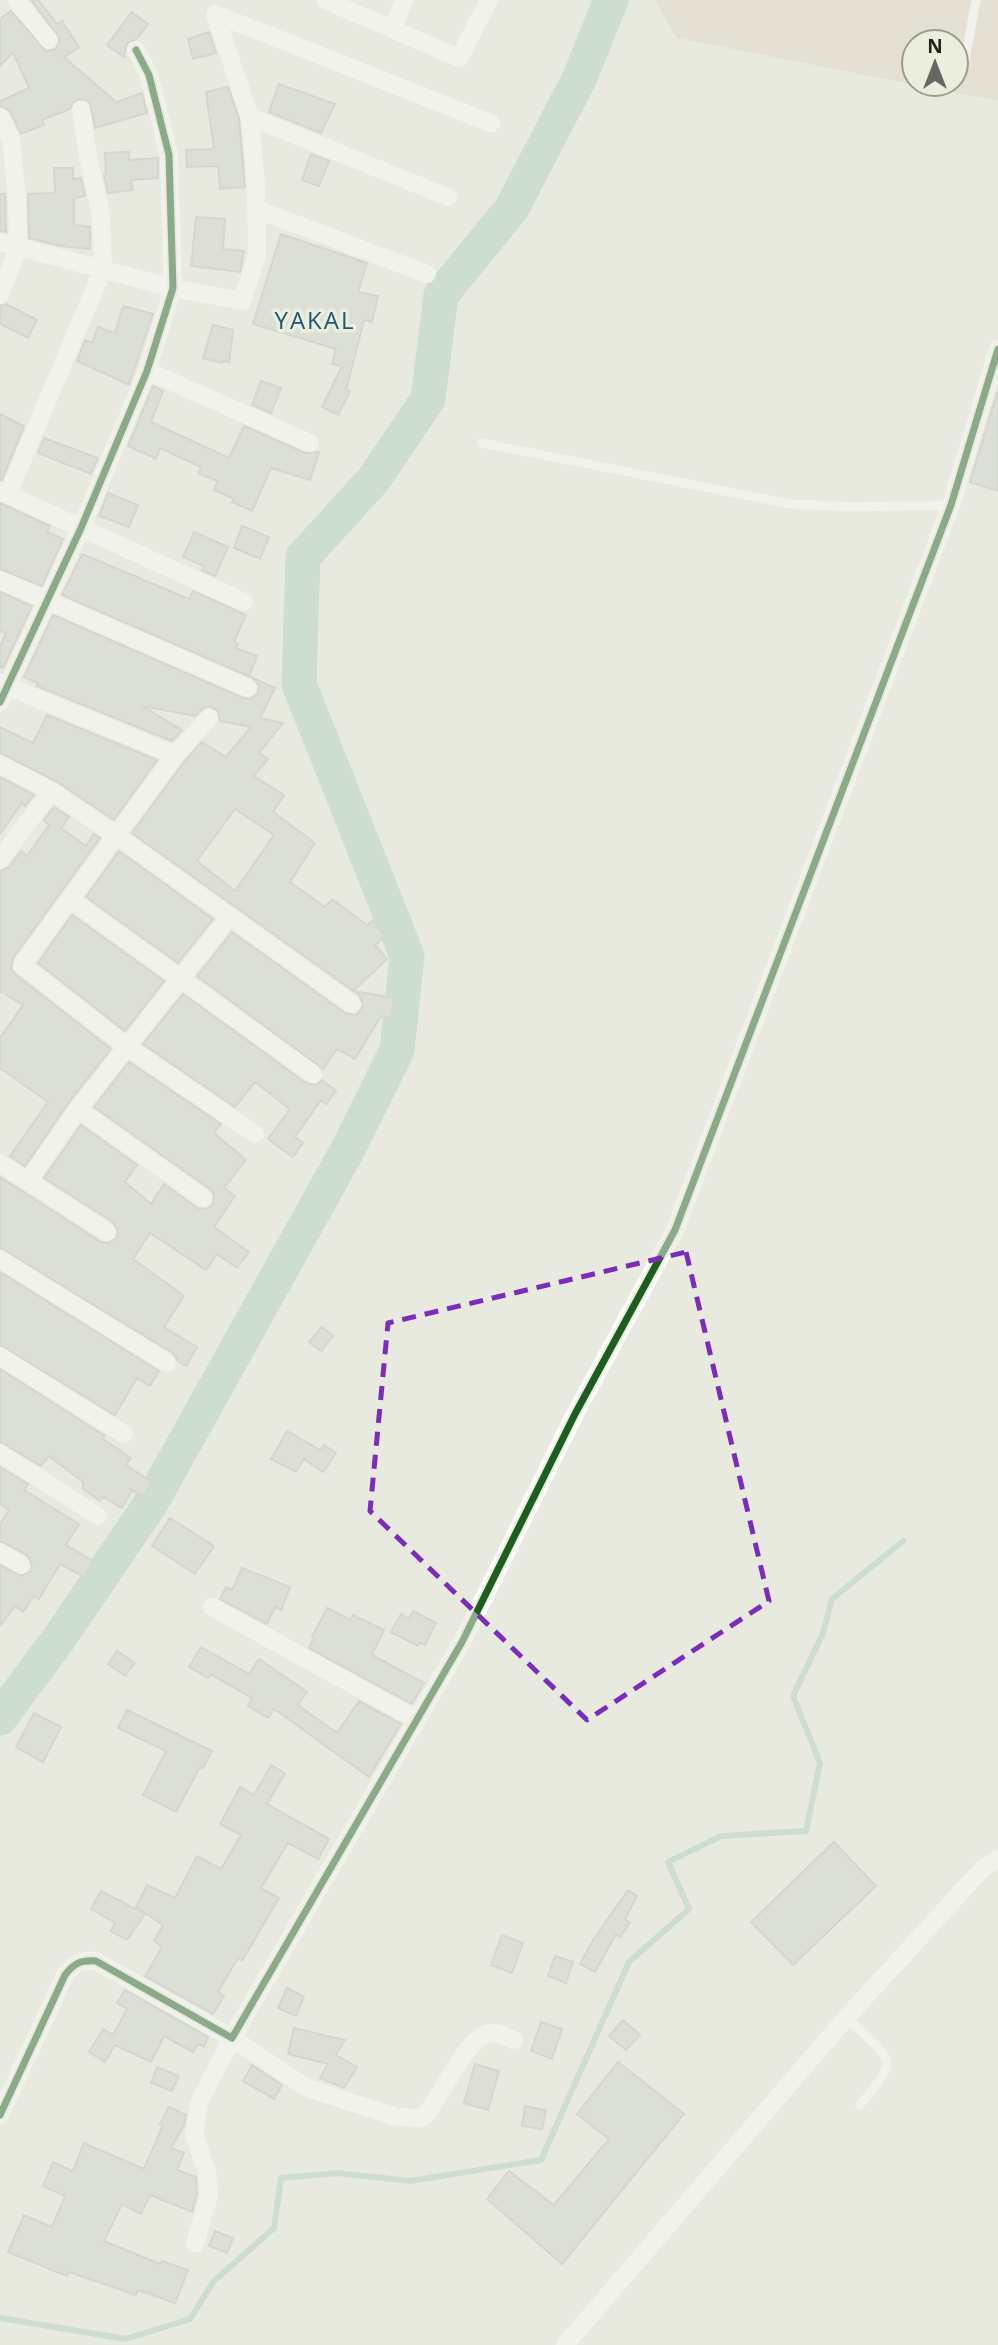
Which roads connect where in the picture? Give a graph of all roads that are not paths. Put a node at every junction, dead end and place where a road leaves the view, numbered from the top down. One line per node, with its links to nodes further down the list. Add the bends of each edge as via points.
1 (16, 0): 8 (street)
2 (325, 0): 6 (street)
3 (404, 0): 6 (street)
4 (488, 0): 6 (street, via 459,58)
5 (976, 0): 7 (lane)
6 (393, 29)
7 (970, 33)
8 (49, 40)
9 (136, 50): 20 (street, via 149,75 169,155)
10 (81, 110): 18 (street, via 102,215)
11 (0, 117): 17 (street, via 11,139)
12 (250, 117): 13 (street, via 215,14); 14 (street); 15 (street)
13 (491, 123)
14 (448, 197)
15 (256, 209): 19 (street); 20 (street, via 257,256 242,301)
16 (0, 243): 17 (street)
17 (18, 247): 18 (street); 21 (street)
18 (103, 269): 20 (street); 26 (street)
19 (427, 275)
20 (173, 288): 23 (street)
21 (0, 295)
22 (998, 349): 27 (street)
23 (147, 371): 24 (street); 28 (street)
24 (310, 443)
25 (482, 443): 27 (lane, via 790,504)
26 (4, 493): 28 (street)
27 (951, 505): 61 (street, via 675,1230)
28 (81, 527): 30 (street); 31 (street)
29 (0, 580): 30 (street)
30 (46, 601): 32 (street); 33 (street)
31 (244, 602)
32 (248, 688)
33 (2, 690): 35 (street)
34 (209, 718): 35 (street)
35 (175, 755): 38 (street)
36 (0, 764): 37 (street)
37 (51, 791): 38 (street); 39 (street)
38 (117, 836): 40 (street); 41 (street)
39 (0, 860)
40 (71, 900): 42 (street); 44 (street, via 22,965)
41 (229, 917): 42 (street); 43 (street)
42 (182, 979): 44 (street); 45 (street)
43 (352, 1004)
44 (126, 1046): 46 (street); 47 (street)
45 (313, 1074)
46 (78, 1109): 49 (street); 50 (street)
47 (255, 1134)
48 (0, 1163): 49 (street)
49 (28, 1181): 51 (street)
50 (203, 1198)
51 (107, 1232)
52 (0, 1259): 54 (street)
53 (0, 1356): 55 (street)
54 (167, 1363)
55 (124, 1434)
56 (0, 1453): 57 (street)
57 (98, 1516)
58 (0, 1552): 59 (street)
59 (21, 1565)
60 (212, 1607): 61 (street)
61 (417, 1720): 64 (street)
62 (998, 1859): 63 (street, via 984,1867)
63 (846, 2018): 66 (lane, via 884,2053 887,2063); 69 (street)
64 (232, 2038): 65 (street, via 307,2088 397,2117 422,2118 478,2038 494,2033); 67 (street, via 96,1961 83,1960 65,1975); 68 (street, via 199,2103 194,2134 207,2172 209,2195)
65 (514, 2040)
66 (860, 2105)
67 (0, 2115)
68 (195, 2244)
69 (565, 2345)

